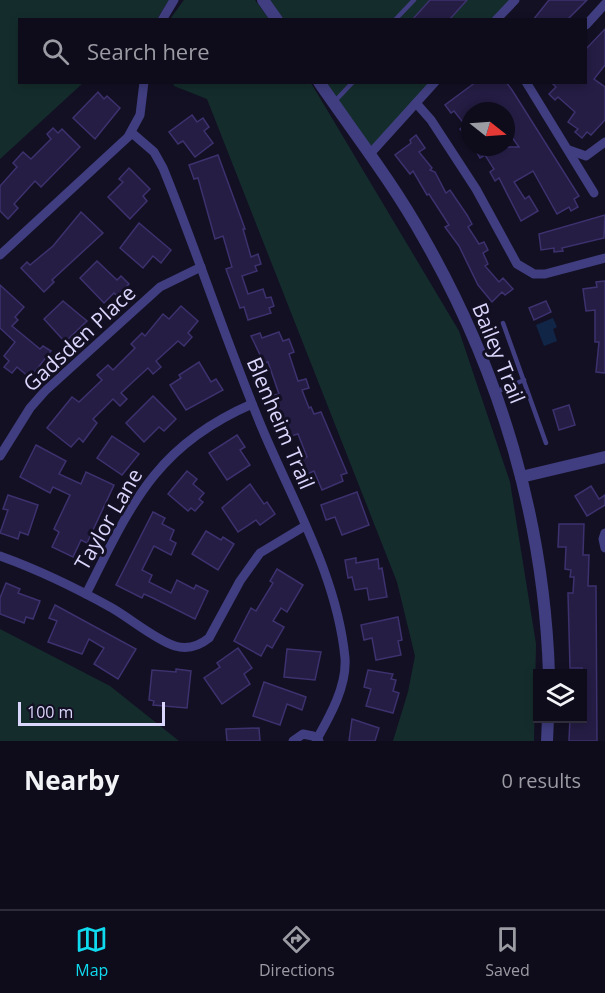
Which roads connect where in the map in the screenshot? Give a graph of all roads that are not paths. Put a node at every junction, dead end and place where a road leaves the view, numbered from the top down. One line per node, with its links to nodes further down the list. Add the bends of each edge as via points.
1 (174, 0): 6 (street)
2 (263, 0): 7 (street)
3 (414, 0): 8 (lane)
4 (515, 0): 9 (street)
5 (605, 4): 10 (street)
6 (163, 18)
7 (276, 18)
8 (397, 18)
9 (498, 18)
10 (587, 23)
11 (144, 84): 18 (street, via 140,115)
12 (320, 84): 16 (street, Bailey Trail)
13 (351, 84): 16 (lane)
14 (433, 84): 17 (street)
15 (527, 84): 20 (street)
16 (333, 103): 21 (street, Bailey Trail)
17 (416, 103): 21 (street); 24 (street, via 476,189 517,264 534,274 545,274)
18 (132, 133): 23 (street); 25 (street, Blenheim Trail, via 159,159)
19 (605, 142): 20 (street, via 586,156)
20 (569, 150): 22 (street)
21 (369, 155): 28 (street, Bailey Trail, via 446,278)
22 (594, 193)
23 (0, 255)
24 (605, 258)
25 (201, 267): 29 (street, Blenheim Trail); 31 (street, Gadsden Place, via 160,287 45,391)
26 (503, 323): 27 (lane)
27 (524, 380): 28 (lane); 30 (lane)
28 (496, 392): 33 (street, Bailey Trail)
29 (252, 404): 34 (street, Blenheim Trail); 38 (street, Taylor Lane, via 190,438 159,468 132,505)
30 (546, 442)
31 (0, 456)
32 (605, 457): 33 (street)
33 (521, 477): 39 (street, Bailey Trail, via 537,548)
34 (305, 525): 38 (street, via 260,553 240,581 215,630 193,647 167,643); 41 (street, Blenheim Trail, via 333,603 345,659 343,680)
35 (605, 533): 36 (street)
36 (605, 548)
37 (0, 556): 38 (street)
38 (86, 594)
39 (549, 669)
40 (548, 723): 43 (street)
41 (318, 740): 42 (street, Blenheim Trail, via 303,734)
42 (292, 741)
43 (548, 741)

